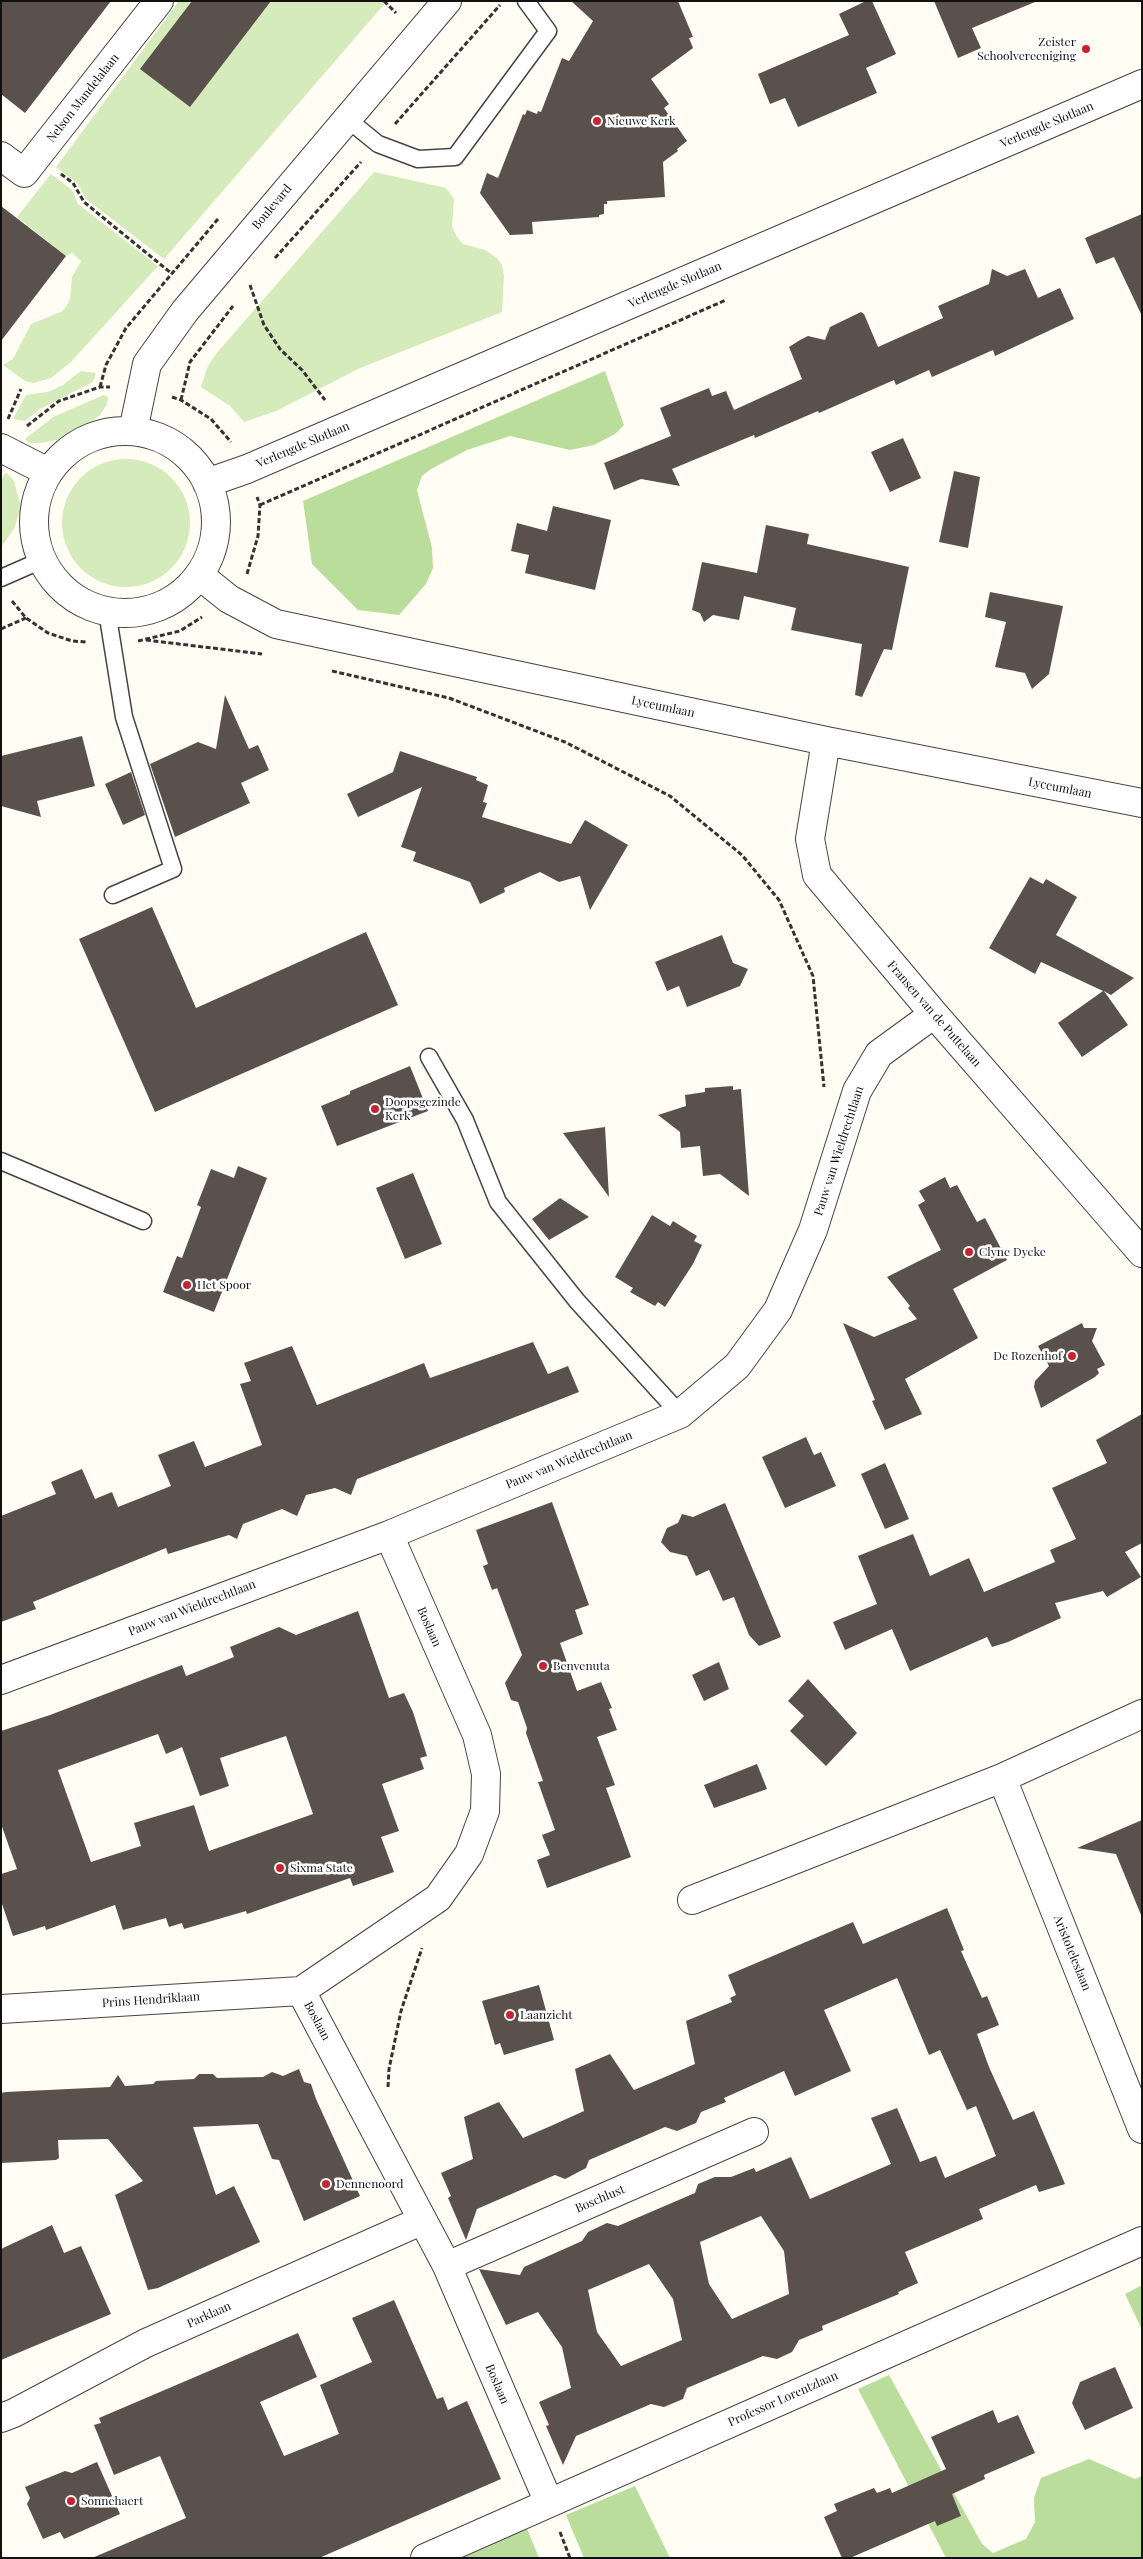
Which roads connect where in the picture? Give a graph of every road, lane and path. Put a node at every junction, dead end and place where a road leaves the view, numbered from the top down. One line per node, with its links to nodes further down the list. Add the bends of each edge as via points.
1 (160, 1): 11 (street, Nelson Mandelalaan)
2 (384, 1): 6 (path)
3 (447, 1): 8 (street, Boulevard)
4 (504, 1): 9 (path)
5 (526, 1): 9 (lane, via 548,30 455,157 418,158)
6 (398, 15)
7 (1142, 84): 26 (street, Verlengde Slotlaan)
8 (346, 118): 9 (lane); 22 (street, Boulevard, via 185,311 147,364)
9 (378, 144): 12 (path)
10 (1, 156): 11 (street, Nelson Mandelalaan, via 24,173)
11 (37, 157): 13 (path, via 73,183 84,202)
12 (269, 264)
13 (171, 273)
14 (256, 278): 15 (path)
15 (250, 285): 16 (path); 21 (path, via 264,325)
16 (244, 293)
17 (735, 296): 30 (path, via 260,505 254,554 240,586)
18 (238, 300): 24 (path, via 190,362 181,400 211,420)
19 (100, 387): 23 (path, via 59,401)
20 (21, 389): 23 (path)
21 (328, 405)
22 (133, 431): 25 (street, via 116,431 85,440); 26 (street, via 149,434 177,448 189,458)
23 (4, 442): 25 (street)
24 (235, 447)
25 (48, 472): 27 (street, via 36,500 34,515)
26 (207, 484): 28 (street, via 215,510 215,530 211,551)
27 (42, 560): 29 (lane); 31 (street, via 68,593)
28 (199, 575): 30 (street, Lyceumlaan); 31 (street, via 174,598 158,606 133,612)
29 (1, 578)
30 (229, 599): 33 (path, via 180,630); 37 (street, Lyceumlaan, via 276,624)
31 (107, 611): 34 (lane)
32 (1, 628): 34 (path, via 26,618 48,633 72,641)
33 (146, 640): 34 (path); 35 (path)
34 (110, 643): 39 (lane, via 124,716 173,869)
35 (272, 656)
36 (328, 670): 42 (path, via 449,698 565,742 670,796 742,856 779,900 813,976)
37 (826, 742): 38 (street, Lyceumlaan); 40 (street, Fransen van de Puttelaan, via 810,839 817,875)
38 (1142, 803)
39 (113, 895)
40 (934, 1014): 45 (street, Fransen van de Puttelaan); 46 (street, Pauw van Wieldrechtlaan, via 879,1054 857,1091 813,1230 778,1310 737,1366)
41 (429, 1057): 46 (lane, via 466,1120 498,1202 577,1301)
42 (824, 1095)
43 (1, 1161): 44 (lane)
44 (143, 1221)
45 (1142, 1253)
46 (680, 1414): 47 (street, Pauw van Wieldrechtlaan)
47 (389, 1535): 48 (street, Pauw van Wieldrechtlaan); 51 (street, Boslaan, via 477,1735 486,1774 485,1812 469,1854)
48 (1, 1680)
49 (1142, 1714): 50 (street)
50 (1002, 1778): 52 (street); 56 (street, Aristoteleslaan)
51 (438, 1898): 53 (street, Boslaan); 55 (path, via 401,2011 389,2069)
52 (692, 1900)
53 (301, 1991): 54 (street, Prins Hendriklaan); 58 (street, Boslaan)
54 (1, 2009)
55 (388, 2096)
56 (1142, 2129)
57 (754, 2132): 60 (street, Boschlust)
58 (421, 2221): 60 (street, Boslaan); 61 (street, Parklaan, via 146,2343)
59 (1142, 2241): 62 (street, Professor Lorentzlaan)
60 (447, 2266): 62 (street, Boslaan)
61 (1, 2418)
62 (549, 2503): 63 (street, Professor Lorentzlaan)
63 (425, 2558)

